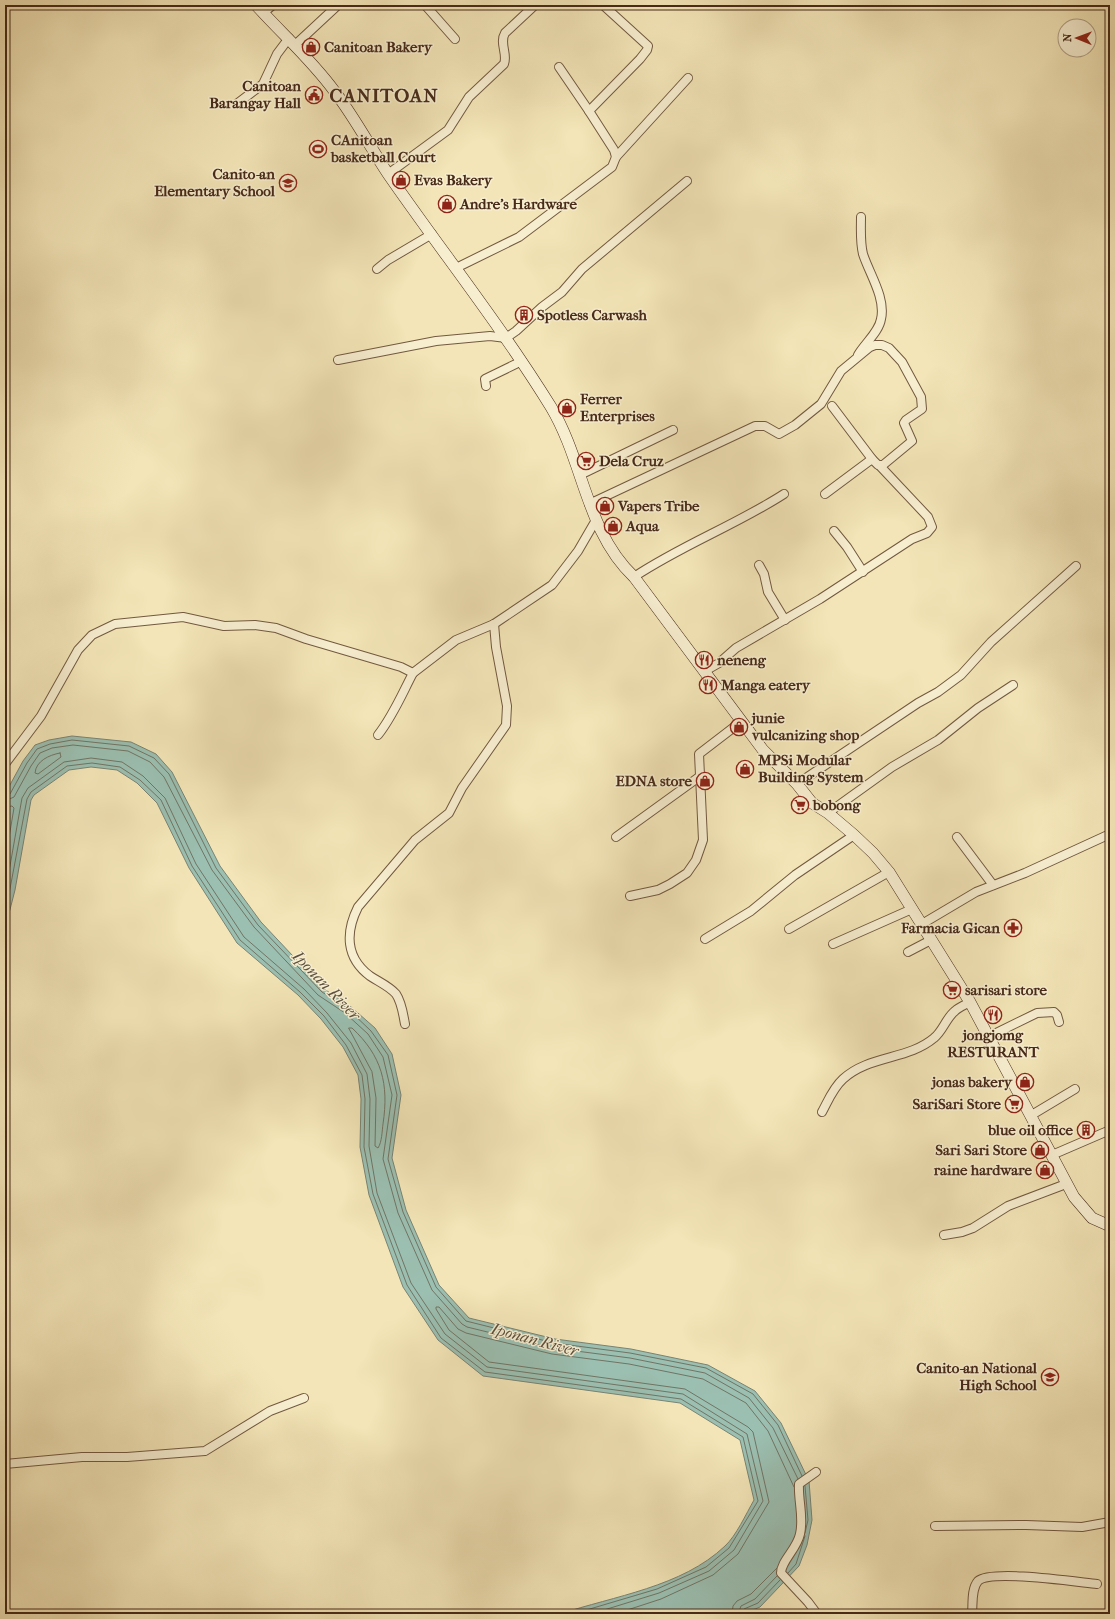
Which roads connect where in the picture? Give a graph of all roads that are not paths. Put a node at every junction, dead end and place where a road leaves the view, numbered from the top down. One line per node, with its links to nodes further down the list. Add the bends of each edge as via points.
1 (273, 5): 6 (street)
2 (338, 5): 8 (street)
3 (425, 5): 7 (street)
4 (535, 5): 14 (street, via 505,33 504,64 469,97 448,130)
5 (603, 5): 12 (street, via 648,46 648,50)
6 (259, 9): 8 (street)
7 (455, 39)
8 (292, 41): 11 (street, via 277,54 263,84); 14 (street, via 336,92)
9 (559, 67): 12 (street)
10 (688, 78): 13 (street)
11 (238, 103)
12 (589, 111): 13 (street)
13 (616, 157): 18 (street, via 612,167 605,173 518,237)
14 (388, 174): 17 (street)
15 (687, 181): 20 (street, via 582,269 562,292)
16 (861, 217): 21 (street, via 863,253 879,296 882,318)
17 (432, 234): 18 (street); 19 (street)
18 (456, 268): 20 (street)
19 (377, 269)
20 (506, 338): 22 (street, via 490,336 436,340); 23 (street)
21 (857, 358): 28 (street, via 875,345 889,348 902,362 921,397 922,410 904,422 911,442); 32 (street, via 841,371 821,404 779,434 765,426 751,428)
22 (338, 360)
23 (522, 361): 24 (street, via 485,379); 29 (street, via 552,410)
24 (486, 386)
25 (832, 406): 27 (street)
26 (673, 430): 29 (street)
27 (872, 459): 28 (street); 31 (street)
28 (880, 466): 37 (street, via 928,517 932,527 927,533 912,539)
29 (580, 475): 32 (street)
30 (784, 494): 38 (street, via 757,512 665,557)
31 (825, 494)
32 (589, 504): 33 (street)
33 (596, 520): 38 (street, via 610,548); 40 (street, via 578,551 552,585)
34 (834, 531): 37 (street)
35 (759, 565): 39 (street, via 768,592)
36 (1076, 566): 48 (street, via 991,642 961,675)
37 (863, 572): 39 (street)
38 (634, 577): 41 (street)
39 (785, 620): 41 (street, via 736,648)
40 (494, 624): 42 (street, via 462,636); 66 (street, via 507,706 506,725 462,788 449,813 415,840 358,907 351,920 348,940 354,958 359,966 395,994 400,1002)
41 (705, 671): 44 (street)
42 (413, 673): 45 (street, via 394,713); 46 (street, via 267,626 224,626 183,617 115,624 101,629 85,641 41,716)
43 (1013, 685): 49 (street, via 978,708 938,740 892,767)
44 (742, 721): 47 (street, via 699,754); 48 (street, via 763,750)
45 (378, 735)
46 (5, 764)
47 (699, 777): 52 (street); 56 (street, via 703,840 696,860 687,873 670,884 658,890)
48 (798, 784): 49 (street, via 812,803)
49 (828, 813): 51 (street)
50 (1110, 834): 55 (street)
51 (854, 835): 54 (street, via 873,852); 60 (street, via 795,875 750,911)
52 (616, 836)
53 (957, 837): 55 (street)
54 (889, 872): 57 (street); 59 (street)
55 (993, 885): 58 (street, via 976,892)
56 (630, 896)
57 (912, 909): 58 (street); 62 (street)
58 (922, 924): 61 (street)
59 (789, 929)
60 (705, 939)
61 (931, 940): 63 (street); 64 (street)
62 (833, 944)
63 (908, 952)
64 (970, 1002): 67 (street); 69 (street, via 954,1012 934,1038 920,1047 850,1073 837,1085)
65 (1059, 1022): 67 (street, via 1054,1012 1041,1012)
66 (405, 1024)
67 (988, 1037): 70 (street)
68 (1075, 1089): 70 (street)
69 (822, 1112)
70 (1030, 1116): 72 (street)
71 (1110, 1130): 72 (street)
72 (1052, 1155): 73 (street)
73 (1066, 1184): 74 (street, via 1092,1218); 75 (street, via 1008,1206 973,1228)
74 (1110, 1226)
75 (944, 1235)
76 (304, 1398): 77 (street, via 270,1411 205,1451)
77 (5, 1464)
78 (816, 1472): 82 (street, via 799,1484 798,1495 802,1515 800,1535 795,1549 781,1567 781,1573)
79 (1110, 1522): 80 (street, via 1082,1527 1026,1524)
80 (935, 1526)
81 (1098, 1584): 83 (street, via 1039,1577 987,1578 979,1581 975,1587)
82 (816, 1614)
83 (972, 1614)

